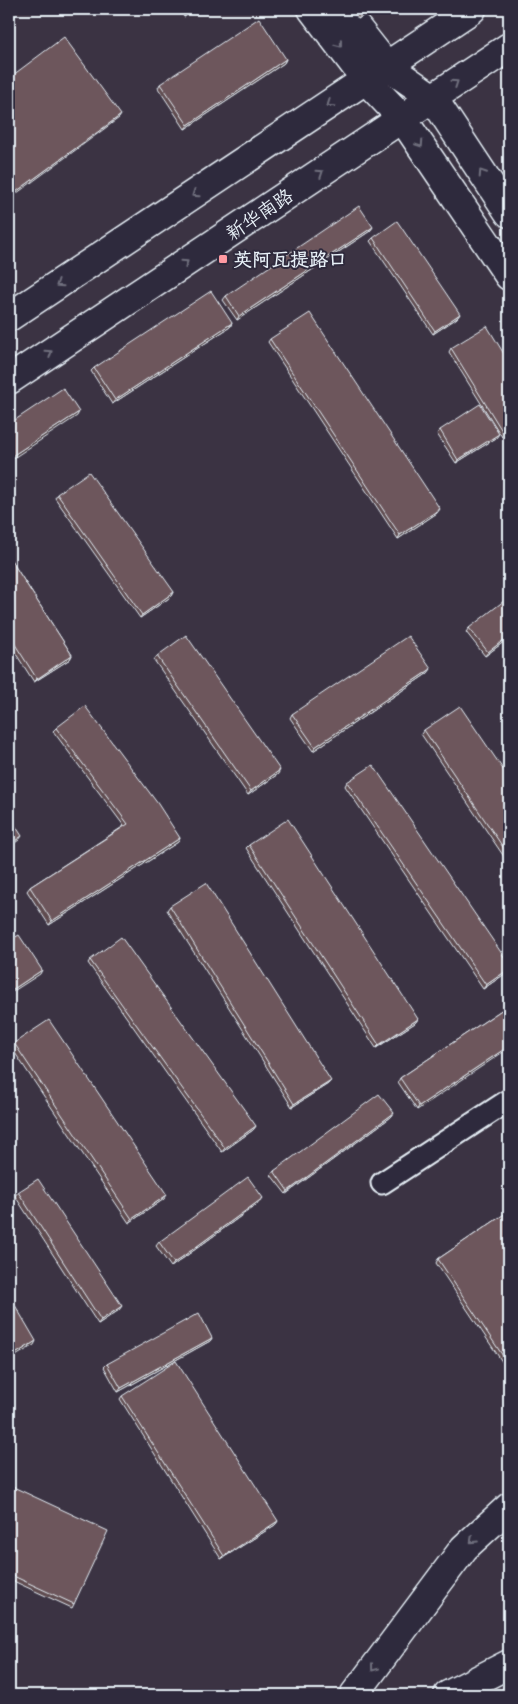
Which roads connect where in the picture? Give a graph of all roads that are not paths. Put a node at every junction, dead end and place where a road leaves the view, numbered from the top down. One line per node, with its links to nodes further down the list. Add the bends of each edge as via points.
1 (312, 9): 5 (main road, one-way to 5)
2 (342, 9): 5 (main road)
3 (472, 9): 5 (main road)
4 (509, 47): 6 (main road, 新华南路, one-way to 4)
5 (377, 73): 6 (main road); 7 (main road); 10 (main road, one-way to 10)
6 (433, 98): 7 (main road, 新华南路); 8 (main road, one-way to 6)
7 (402, 118): 9 (main road, one-way to 9); 11 (main road, 新华南路, one-way to 7)
8 (509, 213)
9 (509, 276)
10 (9, 317)
11 (9, 380)
12 (509, 1100): 13 (street)
13 (382, 1183)
14 (509, 1507): 16 (main road, one-way to 16, via 464,1548)
15 (509, 1664): 17 (main road)
16 (354, 1695)
17 (448, 1695)

